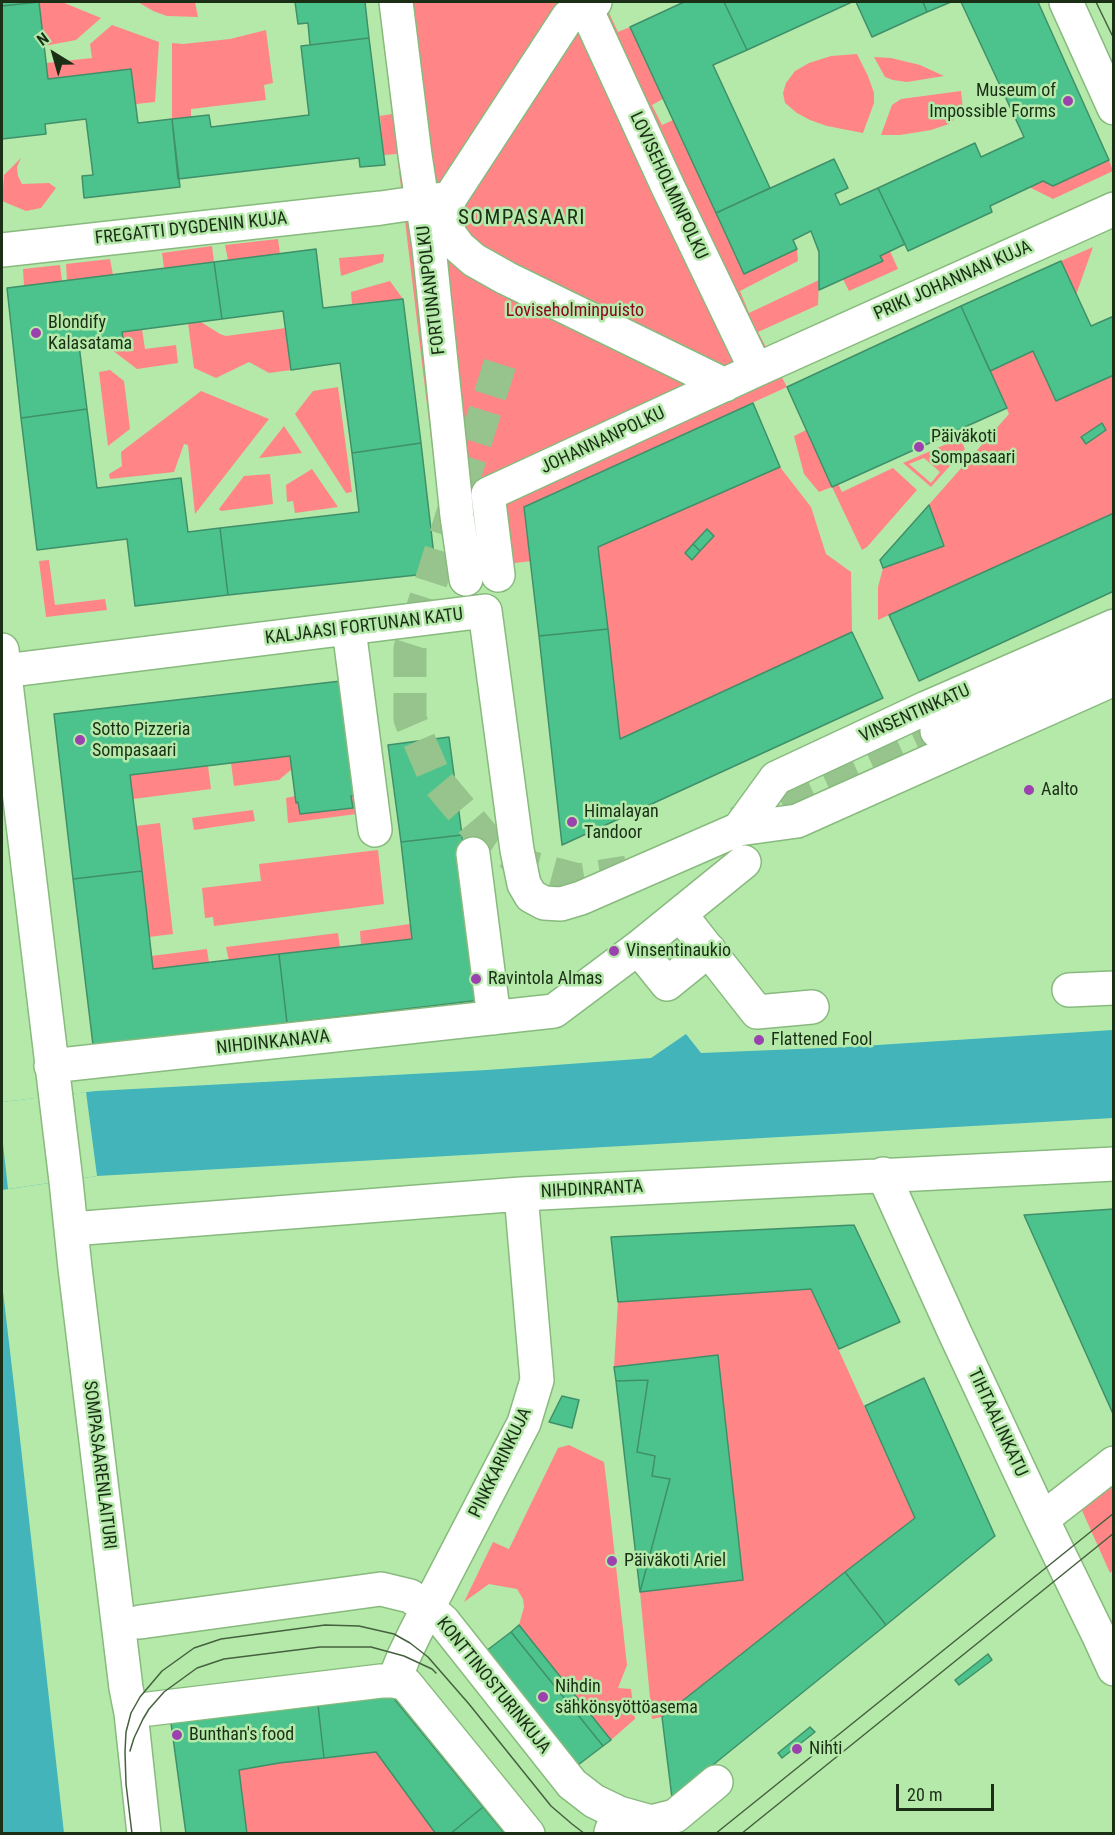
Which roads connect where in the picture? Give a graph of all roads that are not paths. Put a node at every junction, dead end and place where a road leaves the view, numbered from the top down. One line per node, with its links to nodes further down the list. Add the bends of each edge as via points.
1 (396, 2): 5 (street, FORTUNANPOLKU)
2 (1066, 2): 4 (street)
3 (588, 3): 5 (street, via 568,17); 9 (street, LOVISEHOLMINPOLKU, via 668,187)
4 (1113, 108)
5 (412, 204): 7 (street, FREGATTI DYGDENIN KUJA); 10 (street, via 447,209 450,235 474,261); 11 (street, FORTUNANPOLKU, via 429,247 456,504)
6 (1113, 209): 8 (street, PRIKI JOHANNAN KUJA)
7 (2, 250)
8 (792, 354): 9 (street, JOHANNANPOLKU)
9 (756, 370): 10 (street, JOHANNANPOLKU)
10 (725, 385): 11 (street, JOHANNANPOLKU, via 488,494)
11 (482, 577)
12 (1113, 626): 18 (street, VINSENTINKATU, via 776,778)
13 (349, 630): 15 (street, KALJAASI FORTUNAN KATU); 18 (street, KALJAASI FORTUNAN KATU, via 485,611 517,850 524,884 531,896 544,903 561,904 581,898); 19 (street)
14 (1113, 651): 17 (street)
15 (3, 661): 29 (street, SOMPASAARENLAITURI)
16 (1113, 679): 18 (street, via 797,821)
17 (937, 731)
18 (739, 829)
19 (375, 830)
20 (473, 854): 28 (street)
21 (744, 862): 22 (street, NIHDINKANAVA)
22 (680, 914): 23 (street, NIHDINKANAVA); 24 (street)
23 (638, 948): 24 (street, via 669,987); 28 (street, NIHDINKANAVA, via 554,1011)
24 (709, 950): 27 (street, via 757,1012)
25 (1113, 988): 26 (street)
26 (1069, 990)
27 (812, 1007)
28 (494, 1018): 29 (street, NIHDINKANAVA)
29 (53, 1081): 33 (street, SOMPASAARENLAITURI)
30 (1113, 1164): 31 (street, NIHDINRANTA)
31 (884, 1174): 32 (street, NIHDINRANTA); 38 (street, TIHTAALINKATU, via 963,1352)
32 (521, 1194): 33 (street, NIHDINRANTA); 36 (street, PINKKARINKUJA, via 537,1380 524,1423)
33 (71, 1229): 43 (street, SOMPASAARENLAITURI)
34 (1113, 1463): 35 (street)
35 (1050, 1513)
36 (428, 1608): 37 (street, KONTTINOSTURINKUJA, via 410,1596 381,1589); 39 (street, PINKKARINKUJA); 42 (street, KONTTINOSTURINKUJA, via 443,1621 572,1784)
37 (140, 1622)
38 (1113, 1669)
39 (394, 1681): 40 (street); 44 (street, via 406,1684)
40 (149, 1709)
41 (716, 1782): 42 (street, KONTTINOSTURINKUJA, via 675,1816 651,1822)
42 (615, 1823)
43 (144, 1833)
44 (528, 1833)

